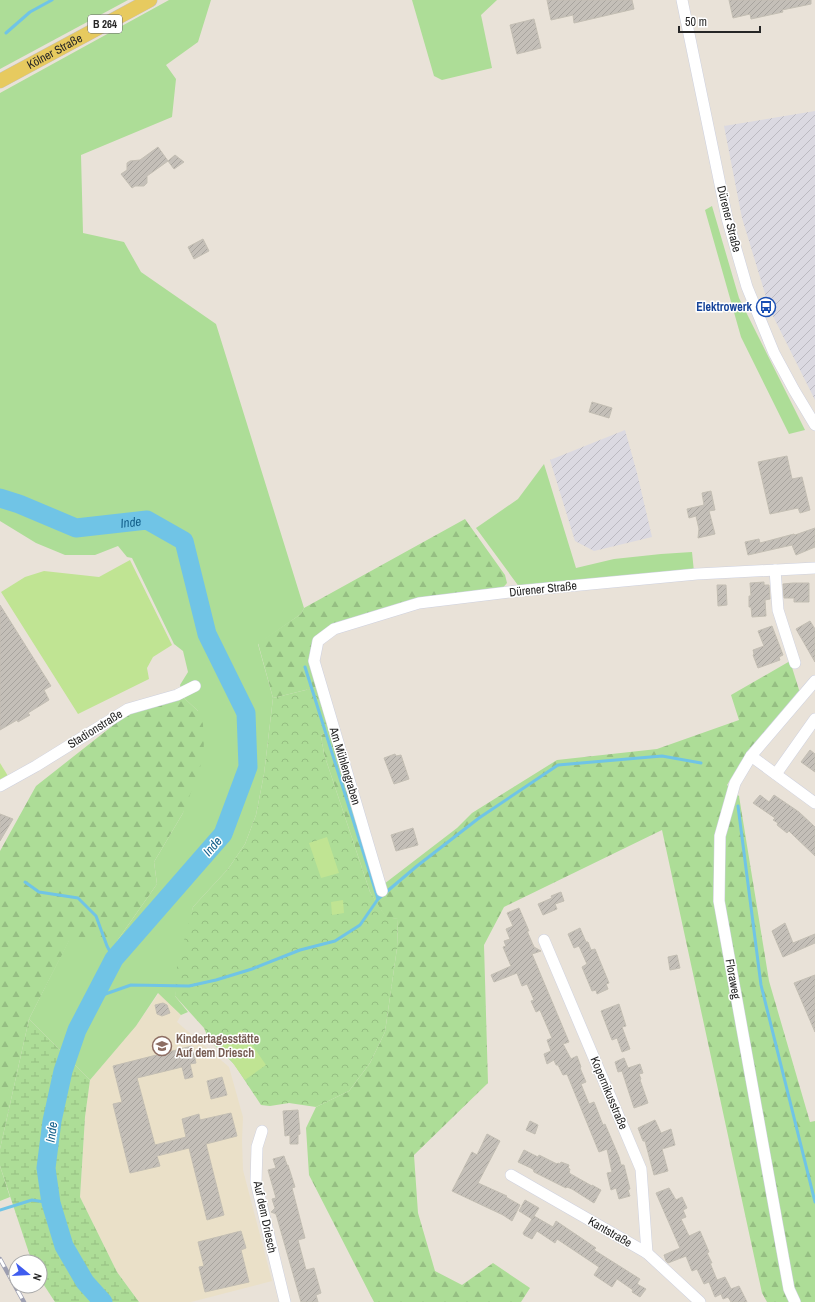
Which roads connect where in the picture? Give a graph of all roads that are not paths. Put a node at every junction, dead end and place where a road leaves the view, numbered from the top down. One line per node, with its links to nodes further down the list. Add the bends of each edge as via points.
1 (150, 0): 3 (main road, Kölner Straße / B 264)
2 (682, 0): 4 (street, Dürener Straße, via 727,218 747,287 774,353)
3 (0, 80)
4 (815, 425)
5 (815, 568): 6 (street, Dürener Straße)
6 (775, 570): 7 (street, Dürener Straße, via 665,577 419,603 334,629); 8 (street, via 778,610)
7 (318, 641): 16 (street, Am Mühlengraben, via 314,661)
8 (795, 662)
9 (815, 681): 12 (street, Floraweg)
10 (195, 686): 14 (street, Stadionstraße, via 177,695 128,709)
11 (815, 719): 13 (street)
12 (751, 756): 13 (street); 23 (street, Floraweg, via 735,783 720,836 719,901 789,1289)
13 (776, 774): 15 (street)
14 (0, 786)
15 (815, 802)
16 (382, 890)
17 (544, 940): 20 (street, Kopernikusstraße, via 641,1169)
18 (262, 1131): 21 (street, Auf dem Driesch, via 257,1148 256,1182)
19 (511, 1175): 20 (street, Kantstraße)
20 (647, 1253): 22 (street, Kantstraße)
21 (285, 1302)
22 (700, 1302)
23 (795, 1302)

